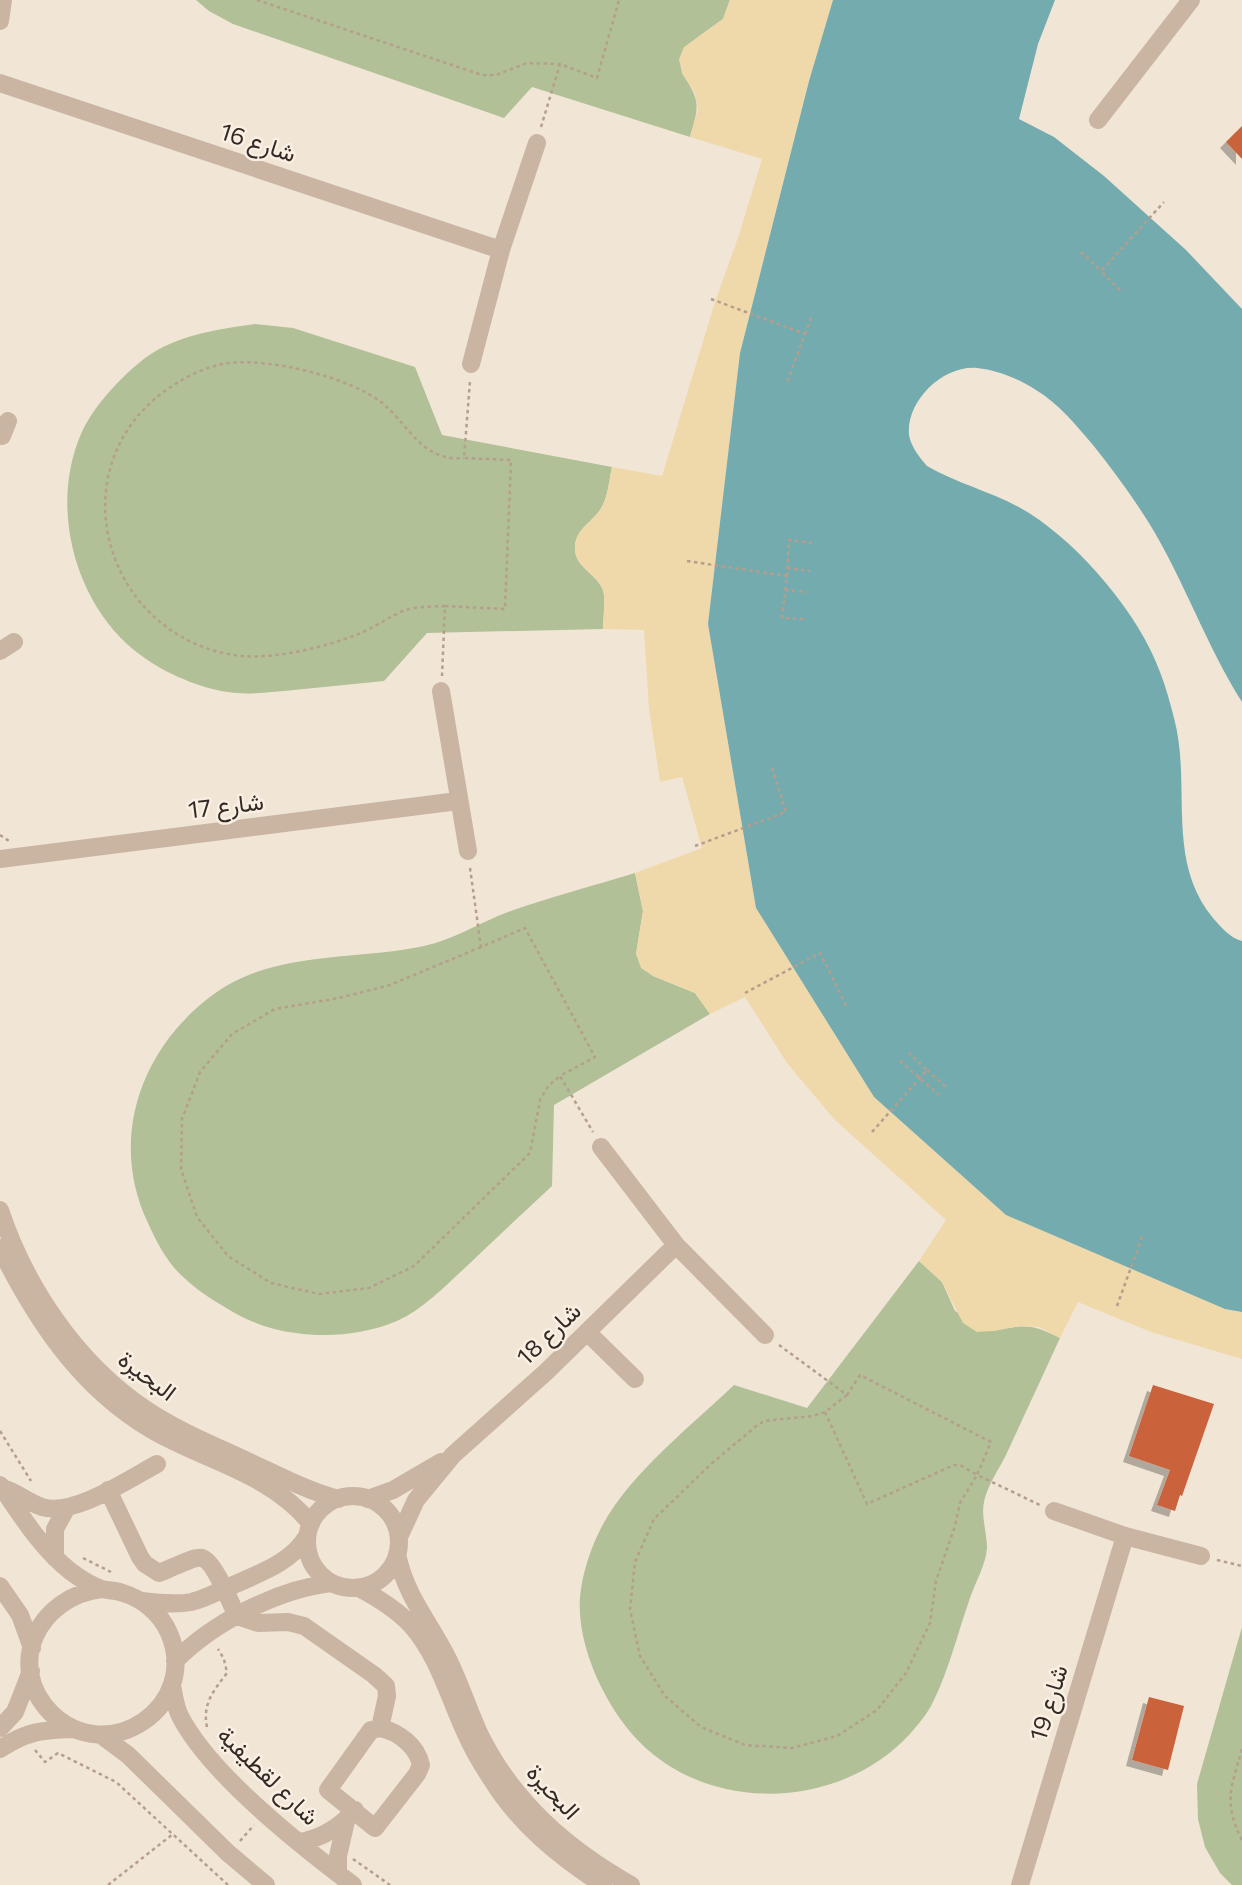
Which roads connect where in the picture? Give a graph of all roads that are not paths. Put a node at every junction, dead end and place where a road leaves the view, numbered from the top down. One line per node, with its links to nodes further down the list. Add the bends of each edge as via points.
1 (3, 0): 3 (street)
2 (1191, 0): 5 (street)
3 (0, 21)
4 (0, 83): 7 (street, شارع 16)
5 (1098, 120)
6 (537, 142): 7 (street)
7 (501, 250): 8 (street)
8 (471, 364)
9 (441, 691): 10 (street)
10 (458, 801): 11 (street); 12 (street, شارع 17)
11 (468, 851)
12 (0, 859)
13 (601, 1146): 15 (street)
14 (0, 1210): 17 (street, البحيرة)
15 (676, 1245): 18 (street, شارع 18); 19 (street)
16 (0, 1248): 17 (street, البحيرة)
17 (30, 1290): 21 (street, البحيرة, via 105,1378)
18 (587, 1332): 20 (street); 22 (street, شارع 18)
19 (765, 1335)
20 (635, 1379)
21 (192, 1442): 26 (street, البحيرة); 30 (street, البحيرة, via 294,1504)
22 (453, 1455): 27 (street, شارع 18, via 393,1490); 32 (street, شارع 18, via 416,1500)
23 (157, 1464): 25 (street)
24 (1, 1487): 28 (street, via 43,1508); 34 (street)
25 (108, 1490): 28 (street); 40 (street, via 145,1564 159,1573 201,1557)
26 (338, 1499): 27 (street); 30 (street, via 317,1513)
27 (368, 1499): 32 (street, via 385,1510 396,1527)
28 (66, 1509): 34 (street, via 55,1529)
29 (1054, 1511): 31 (street)
30 (309, 1530): 35 (street, via 295,1552); 36 (street, via 307,1550 312,1563)
31 (1125, 1536): 33 (street); 60 (street, شارع 19)
32 (398, 1545): 38 (street, via 390,1571); 52 (street, البحيرة, via 405,1586 449,1661)
33 (1201, 1556)
34 (55, 1558): 39 (street)
35 (277, 1565): 40 (street); 41 (street)
36 (331, 1583): 38 (street); 41 (street)
37 (0, 1586): 44 (street, via 20,1615)
38 (359, 1588): 52 (street, البحيرة, via 387,1604 419,1636)
39 (102, 1589): 42 (street); 44 (street, via 78,1594 57,1606 41,1625)
40 (224, 1589): 42 (street, via 190,1602); 43 (street)
41 (289, 1593): 43 (street)
42 (142, 1601): 45 (street, via 169,1633)
43 (237, 1616): 45 (street, via 208,1632); 49 (street, via 258,1623 304,1626 374,1675 386,1686)
44 (32, 1648): 46 (street)
45 (175, 1661): 47 (street)
46 (31, 1671): 48 (street, via 15,1712); 50 (street, via 41,1699)
47 (172, 1685): 51 (street, via 159,1708 139,1726); 55 (street, شارع لقطيفية, via 190,1734 223,1772)
48 (0, 1728)
49 (380, 1728): 54 (street, via 371,1730 328,1790); 54 (street, via 415,1748 421,1765 375,1828)
50 (74, 1729): 51 (street); 53 (street, via 23,1735)
51 (101, 1735): 57 (street)
52 (480, 1748): 58 (street, البحيرة, via 508,1804 527,1826); 59 (street, البحيرة, via 540,1820)
53 (0, 1749)
54 (350, 1815): 55 (street, via 317,1839); 56 (street, via 338,1856)
55 (300, 1842): 56 (street, شارع لقطيفية)
56 (346, 1880)
57 (266, 1885)
58 (603, 1885)
59 (631, 1885)
60 (1020, 1885)

